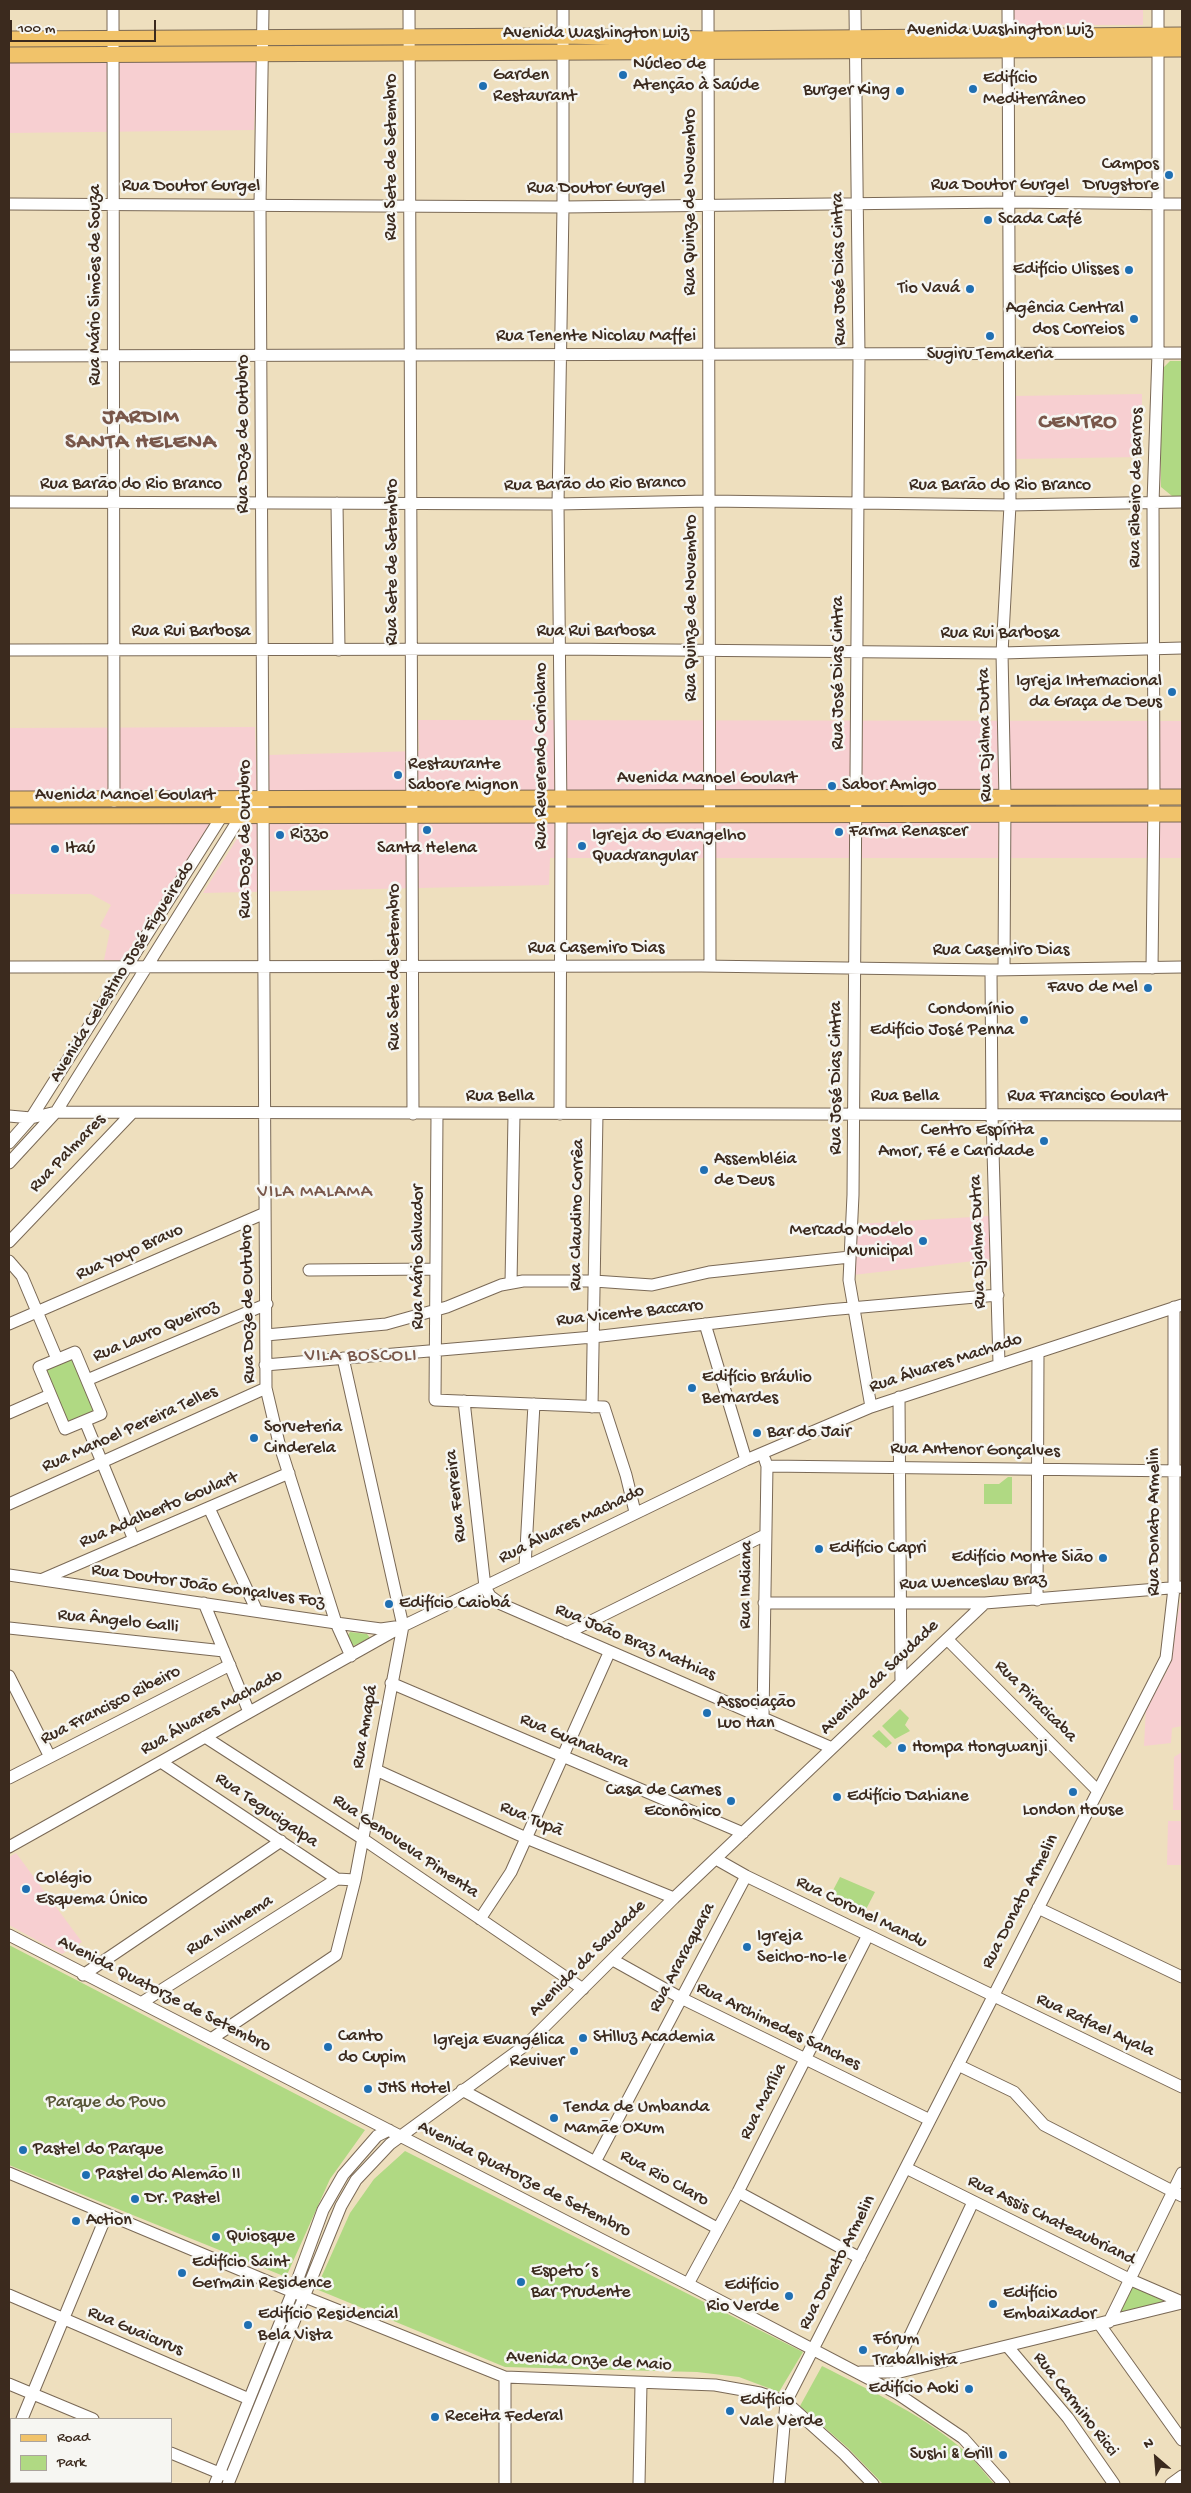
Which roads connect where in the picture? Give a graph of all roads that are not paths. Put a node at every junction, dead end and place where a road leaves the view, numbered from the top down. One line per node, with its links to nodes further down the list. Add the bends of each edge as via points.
1 (113, 9): 11 (street, Rua Mário Simões de Souza)
2 (263, 9): 16 (street, Rua Doze de Outubro)
3 (409, 9): 17 (street, Rua Sete de Setembro)
4 (563, 9): 10 (street, Rua Reverendo Coriolano)
5 (708, 9): 18 (street, Rua Quinze de Novembro)
6 (855, 9): 15 (street, Rua José Dias Cintra)
7 (1008, 9): 14 (street, Rua Djalma Dutra)
8 (1158, 9): 13 (street, Rua Ribeiro de Barros)
9 (1182, 35): 13 (main road, Avenida Washington Luiz)
10 (562, 36): 17 (main road, Avenida Washington Luiz); 18 (main road, Avenida Washington Luiz); 20 (street, Rua Reverendo Coriolano)
11 (113, 38): 12 (main road, Avenida Washington Luiz); 16 (main road, Avenida Washington Luiz); 21 (street, Rua Mário Simões de Souza)
12 (9, 39)
13 (1159, 42): 14 (main road, Avenida Washington Luiz); 19 (main road, Avenida Washington Luiz); 29 (street, Rua Ribeiro de Barros)
14 (1010, 43): 15 (main road, Avenida Washington Luiz); 23 (street, Rua Djalma Dutra)
15 (856, 44): 18 (main road, Avenida Washington Luiz); 26 (street, Rua José Dias Cintra)
16 (264, 46): 17 (main road, Avenida Washington Luiz); 21 (main road, Avenida Washington Luiz); 28 (street, Rua Doze de Outubro)
17 (409, 46): 20 (main road, Avenida Washington Luiz); 30 (street, Rua Sete de Setembro)
18 (709, 46): 20 (main road, Avenida Washington Luiz); 31 (street, Rua Quinze de Novembro)
19 (1182, 49)
20 (561, 52): 32 (street, Rua Reverendo Coriolano)
21 (113, 54): 22 (main road, Avenida Washington Luiz); 25 (street, Rua Mário Simões de Souza)
22 (9, 55)
23 (1009, 202): 26 (street, Rua Doutor Gurgel); 29 (street, Rua Doutor Gurgel); 40 (street, Rua Djalma Dutra)
24 (9, 204): 25 (street, Rua Doutor Gurgel)
25 (113, 204): 28 (street, Rua Doutor Gurgel); 36 (street, Rua Mário Simões de Souza)
26 (856, 204): 31 (street, Rua Doutor Gurgel); 39 (street, Rua José Dias Cintra)
27 (1182, 204): 29 (street, Rua Doutor Gurgel)
28 (260, 205): 30 (street, Rua Doutor Gurgel); 42 (street, Rua Doze de Outubro)
29 (1158, 205): 33 (street, Rua Ribeiro de Barros)
30 (410, 206): 32 (street, Rua Doutor Gurgel); 35 (street, Rua Sete de Setembro)
31 (710, 206): 32 (street, Rua Doutor Gurgel); 38 (street, Rua Quinze de Novembro)
32 (562, 207): 37 (street, Rua Reverendo Coriolano)
33 (1158, 353): 34 (street, Rua Tenente Nicolau Maffei); 40 (street, Rua Tenente Nicolau Maffei); 46 (street, Rua Ribeiro de Barros)
34 (1182, 353)
35 (411, 354): 37 (street, Rua Tenente Nicolau Maffei); 42 (street, Rua Tenente Nicolau Maffei); 50 (street, Rua Sete de Setembro)
36 (113, 355): 41 (street, Rua Tenente Nicolau Maffei); 42 (street, Rua Tenente Nicolau Maffei); 45 (street, Rua Mário Simões de Souza)
37 (559, 355): 38 (street, Rua Tenente Nicolau Maffei); 52 (street, Rua Reverendo Coriolano)
38 (708, 355): 39 (street, Rua Tenente Nicolau Maffei); 43 (street, Rua Quinze de Novembro)
39 (859, 355): 40 (street, Rua Tenente Nicolau Maffei); 51 (street, Rua José Dias Cintra)
40 (1011, 355): 53 (street, Rua Djalma Dutra)
41 (9, 356)
42 (262, 356): 48 (street, Rua Doze de Outubro)
43 (709, 501): 51 (street, Rua Barão do Rio Branco); 52 (street, Rua Barão do Rio Branco); 62 (street, Rua Quinze de Novembro)
44 (9, 502): 45 (street, Rua Barão do Rio Branco)
45 (113, 502): 48 (street, Rua Barão do Rio Branco); 58 (street, Rua Mário Simões de Souza)
46 (1153, 502): 47 (street, Rua Barão do Rio Branco); 53 (street, Rua Barão do Rio Branco); 56 (street, Rua Ribeiro de Barros)
47 (1182, 502)
48 (262, 503): 49 (street, Rua Barão do Rio Branco); 59 (street, Rua Doze de Outubro)
49 (337, 503): 50 (street, Rua Barão do Rio Branco); 60 (street)
50 (411, 503): 52 (street, Rua Barão do Rio Branco); 61 (street, Rua Sete de Setembro)
51 (858, 503): 53 (street, Rua Barão do Rio Branco); 63 (street, Rua José Dias Cintra)
52 (558, 504): 55 (street, Rua Reverendo Coriolano)
53 (1010, 505): 64 (street, Rua Djalma Dutra)
54 (1182, 648): 56 (street, Rua Rui Barbosa)
55 (560, 649): 61 (street, Rua Rui Barbosa); 62 (street, Rua Rui Barbosa); 74 (street, Rua Reverendo Coriolano)
56 (1153, 649): 64 (street, Rua Rui Barbosa); 65 (street, Rua Ribeiro de Barros)
57 (9, 650): 58 (street, Rua Rui Barbosa)
58 (113, 650): 59 (street, Rua Rui Barbosa); 71 (street, Rua Mário Simões de Souza)
59 (263, 650): 60 (street, Rua Rui Barbosa); 72 (street, Rua Doze de Outubro)
60 (339, 650): 61 (street, Rua Rui Barbosa)
61 (411, 650): 73 (street, Rua Sete de Setembro)
62 (709, 651): 63 (street, Rua Rui Barbosa); 67 (street, Rua Quinze de Novembro)
63 (856, 651): 64 (street, Rua Rui Barbosa); 68 (street, Rua José Dias Cintra)
64 (1002, 652): 75 (street, Rua Djalma Dutra)
65 (1154, 797): 66 (main road, Avenida Manoel Goulart); 75 (main road, Avenida Manoel Goulart); 79 (street, Rua Ribeiro de Barros)
66 (1182, 797)
67 (710, 798): 68 (main road, Avenida Manoel Goulart); 74 (main road, Avenida Manoel Goulart); 81 (street, Rua Quinze de Novembro)
68 (856, 798): 75 (main road, Avenida Manoel Goulart); 78 (street, Rua José Dias Cintra)
69 (9, 799): 71 (main road, Avenida Manoel Goulart)
70 (232, 800): 71 (main road, Avenida Manoel Goulart); 72 (main road, Avenida Manoel Goulart); 76 (street, Avenida Celestino José Figueiredo); 77 (street, Avenida Manoel Goulart)
71 (114, 801)
72 (263, 806): 73 (main road, Avenida Manoel Goulart); 77 (main road, Avenida Manoel Goulart); 85 (street, Rua Doze de Outubro)
73 (412, 806): 74 (main road, Avenida Manoel Goulart); 87 (street, Rua Sete de Setembro)
74 (560, 806): 81 (main road, Avenida Manoel Goulart); 88 (street, Rua Reverendo Coriolano)
75 (1005, 806): 78 (main road, Avenida Manoel Goulart); 79 (main road, Avenida Manoel Goulart); 94 (street, Rua Djalma Dutra)
76 (224, 814): 77 (main road, Avenida Manoel Goulart); 82 (main road, Avenida Manoel Goulart); 83 (street, Avenida Celestino José Figueiredo)
77 (242, 814): 84 (street, Avenida Celestino José Figueiredo)
78 (856, 814): 81 (main road, Avenida Manoel Goulart); 90 (street, Rua José Dias Cintra)
79 (1154, 814): 80 (main road, Avenida Manoel Goulart); 91 (street, Rua Ribeiro de Barros)
80 (1182, 814)
81 (710, 815): 89 (street, Rua Quinze de Novembro)
82 (9, 816)
83 (128, 965): 84 (street, Rua Casemiro Dias); 86 (street, Rua Casemiro Dias); 107 (street, Avenida Celestino José Figueiredo)
84 (148, 965): 85 (street, Rua Casemiro Dias); 95 (street, Avenida Celestino José Figueiredo)
85 (264, 965): 87 (street, Rua Casemiro Dias); 97 (street, Rua Doze de Outubro)
86 (9, 966)
87 (412, 966): 88 (street, Rua Casemiro Dias); 98 (street, Rua Sete de Setembro)
88 (559, 966): 89 (street, Rua Casemiro Dias); 101 (street, Rua Reverendo Coriolano)
89 (710, 966): 90 (street, Rua Casemiro Dias)
90 (855, 967): 93 (street, Rua Casemiro Dias); 103 (street, Rua José Dias Cintra)
91 (1152, 968): 92 (street, Rua Casemiro Dias); 94 (street, Rua Casemiro Dias)
92 (1182, 968)
93 (992, 970): 94 (street, Rua Casemiro Dias); 104 (street, Rua Djalma Dutra)
94 (1004, 970)
95 (56, 1112): 96 (street, Rua Bella); 107 (street, Rua Bella); 109 (street, Avenida Celestino José Figueiredo)
96 (132, 1113): 97 (street, Rua Bella); 111 (street, Rua Palmares)
97 (265, 1114): 98 (street, Rua Bella); 110 (street, Rua Doze de Outubro)
98 (412, 1114): 99 (street, Rua Bella)
99 (437, 1114): 100 (street, Rua Bella); 114 (street, Rua Mário Salvador)
100 (514, 1114): 101 (street, Rua Bella); 117 (street)
101 (560, 1114): 102 (street, Rua Bella)
102 (597, 1114): 103 (street, Rua Bella); 116 (street, Rua Claudino Corrêa)
103 (854, 1115): 104 (street, Rua Bella); 112 (street, Rua José Dias Cintra)
104 (992, 1115): 105 (street, Rua Francisco Goulart); 118 (street, Rua Djalma Dutra)
105 (1182, 1115)
106 (9, 1116): 107 (street, Rua Bella)
107 (30, 1118): 108 (street, Avenida Celestino José Figueiredo)
108 (9, 1143)
109 (9, 1163)
110 (265, 1213): 119 (street, Rua Doze de Outubro); 123 (street, Rua Yoyo Bravo)
111 (9, 1242)
112 (850, 1257): 116 (street, via 710,1272 652,1285); 121 (street, Rua José Dias Cintra)
113 (9, 1261): 123 (street, via 22,1276)
114 (436, 1269): 115 (street); 122 (street, Rua Mário Salvador)
115 (309, 1270)
116 (594, 1281): 117 (street); 127 (street, Rua Claudino Corrêa)
117 (511, 1283): 122 (street)
118 (998, 1295): 121 (street, Rua Vicente Baccaro); 132 (street, Rua Djalma Dutra)
119 (267, 1304): 126 (street, Rua Doze de Outubro); 134 (street, Rua Lauro Queiroz)
120 (1178, 1306): 129 (street, Rua Álvares Machado); 150 (street, Rua Donato Armelin)
121 (852, 1309): 125 (street, Rua Vicente Baccaro); 141 (street, Rua José Dias Cintra)
122 (436, 1310): 126 (street, via 376,1326); 128 (street, Rua Mário Salvador)
123 (37, 1312): 124 (street, Rua Yoyo Bravo); 131 (street)
124 (9, 1324)
125 (705, 1324): 127 (street, Rua Vicente Baccaro); 145 (street)
126 (266, 1335): 133 (street, Rua Doze de Outubro)
127 (592, 1337): 128 (street, Rua Vicente Baccaro); 140 (street, Rua Claudino Corrêa)
128 (436, 1350): 130 (street, Rua Vicente Baccaro); 138 (street, Rua Mário Salvador, via 435,1400)
129 (1038, 1353): 132 (street, Rua Álvares Machado); 149 (street)
130 (343, 1358): 133 (street, Rua Vicente Baccaro); 169 (street, Rua Amapá)
131 (57, 1359): 134 (street, via 75,1352); 136 (street, via 39,1367)
132 (999, 1364): 137 (street, Rua Álvares Machado)
133 (265, 1365): 135 (street, Rua Doze de Outubro)
134 (87, 1380): 143 (street, via 102,1414)
135 (266, 1388): 146 (street, Rua Manoel Pereira Telles); 151 (street, Rua Doze de Outubro)
136 (50, 1395): 142 (street); 143 (street, via 65,1429)
137 (899, 1397): 141 (street, Rua Álvares Machado); 148 (street)
138 (464, 1401): 139 (street); 160 (street, Rua Ferreira)
139 (534, 1404): 140 (street); 157 (street)
140 (592, 1407): 154 (street, via 604,1408)
141 (871, 1407): 144 (street, Rua Álvares Machado)
142 (9, 1413)
143 (85, 1421): 146 (street)
144 (763, 1454): 145 (street, Rua Álvares Machado); 147 (street, Rua Indiana)
145 (746, 1460): 154 (street, Rua Álvares Machado)
146 (102, 1463): 152 (street, Rua Manoel Pereira Telles); 156 (street)
147 (767, 1466): 148 (street, Rua Antenor Gonçalves); 155 (street, Rua Indiana)
148 (900, 1467): 149 (street, Rua Antenor Gonçalves); 165 (street)
149 (1036, 1470): 150 (street, Rua Antenor Gonçalves); 162 (street)
150 (1178, 1471): 161 (street, Rua Donato Armelin)
151 (289, 1474): 153 (street, Rua Adalberto Goulart); 168 (street, Rua Doze de Outubro)
152 (9, 1504)
153 (209, 1508): 156 (street, Rua Adalberto Goulart); 167 (street)
154 (636, 1512): 157 (street, Rua Álvares Machado)
155 (765, 1536): 164 (street, Rua Indiana); 171 (street)
156 (134, 1540): 159 (street, Rua Adalberto Goulart)
157 (525, 1567): 160 (street, Rua Álvares Machado)
158 (9, 1575): 159 (street, Rua Doutor João Gonçalves Foz)
159 (42, 1580): 163 (street, Rua Doutor João Gonçalves Foz)
160 (485, 1587): 169 (street, Rua Álvares Machado); 171 (street, Rua João Braz Mathias, via 490,1596 501,1604)
161 (1178, 1588): 162 (street, Rua Wenceslau Braz); 189 (street, Rua Donato Armelin, via 1166,1658)
162 (1037, 1600): 166 (street, Rua Wenceslau Braz)
163 (204, 1602): 167 (street, Rua Doutor João Gonçalves Foz); 173 (street)
164 (764, 1603): 165 (street, Rua Wenceslau Braz); 181 (street, Rua Indiana)
165 (900, 1603): 166 (street, Rua Wenceslau Braz); 179 (street)
166 (986, 1603): 172 (street, Avenida da Saudade)
167 (257, 1611): 168 (street, Rua Doutor João Gonçalves Foz)
168 (336, 1623): 169 (street, Rua Doutor João Gonçalves Foz, via 381,1629); 175 (street, Rua Doze de Outubro)
169 (403, 1626): 175 (street, Rua Álvares Machado); 178 (street, Rua Amapá)
170 (9, 1628): 173 (street, Rua Ângelo Galli)
171 (567, 1633): 174 (street, Rua João Braz Mathias)
172 (946, 1639): 179 (street, Avenida da Saudade); 189 (street, Rua Piracicaba)
173 (224, 1651): 176 (street)
174 (609, 1653): 181 (street, Rua João Braz Mathias); 184 (street)
175 (351, 1656): 180 (street, Rua Álvares Machado)
176 (230, 1665): 180 (street); 185 (street, Rua Francisco Ribeiro)
177 (9, 1676): 185 (street)
178 (391, 1682): 184 (street, Rua Guanabara); 187 (street, Rua Amapá)
179 (901, 1682): 183 (street, Avenida da Saudade)
180 (249, 1712): 182 (street, Rua Álvares Machado)
181 (763, 1717): 183 (street, Rua João Braz Mathias)
182 (205, 1737): 186 (street, Rua Álvares Machado); 192 (street, Rua Genoveva Pimenta)
183 (832, 1748): 190 (street, Avenida da Saudade)
184 (563, 1756): 190 (street, Rua Guanabara); 191 (street)
185 (50, 1757): 188 (street, Rua Francisco Ribeiro)
186 (161, 1762): 193 (street, Rua Tegucigalpa); 194 (street, Rua Álvares Machado)
187 (376, 1770): 191 (street, Rua Tupã); 192 (street, Rua Amapá)
188 (9, 1778)
189 (1098, 1791): 200 (street, Rua Donato Armelin)
190 (743, 1833): 195 (street, Avenida da Saudade)
191 (526, 1838): 199 (street, Rua Tupã); 201 (street, via 511,1872)
192 (363, 1839): 198 (street, Rua Amapá); 201 (street, Rua Genoveva Pimenta)
193 (281, 1841): 197 (street, Rua Tegucigalpa); 205 (street)
194 (9, 1847)
195 (716, 1859): 196 (street, Rua Coronel Mandu); 199 (street, Avenida da Saudade)
196 (746, 1876): 203 (street, Rua Coronel Mandu); 208 (street, Rua Araraquara)
197 (337, 1879): 198 (street); 210 (street, Rua Ivinhema)
198 (355, 1880): 211 (street, Rua Amapá, via 336,1955)
199 (674, 1898): 204 (street, Avenida da Saudade)
200 (1038, 1908): 206 (street); 209 (street, Rua Donato Armelin)
201 (480, 1919): 207 (street, Rua Genoveva Pimenta)
202 (9, 1935): 205 (street, Avenida Quatorze de Setembro)
203 (868, 1935): 209 (street, Rua Coronel Mandu); 212 (street, Rua Marília)
204 (613, 1960): 207 (street, Avenida da Saudade); 208 (street, Rua Archimedes Sanches)
205 (83, 1975): 210 (street, Avenida Quatorze de Setembro)
206 (1182, 1976)
207 (582, 1989): 215 (street, Avenida da Saudade, via 527,2044)
208 (681, 1998): 212 (street, Rua Archimedes Sanches); 219 (street, Rua Araraquara)
209 (993, 1998): 213 (street, Rua Donato Armelin); 214 (street, Rua Rafael Ayala)
210 (141, 2003): 211 (street, Avenida Quatorze de Setembro)
211 (211, 2039): 217 (street, Avenida Quatorze de Setembro)
212 (806, 2060): 216 (street, Rua Archimedes Sanches); 223 (street, Rua Marília)
213 (958, 2065): 216 (street, Rua Donato Armelin); 224 (street, via 1014,2092 1044,2125)
214 (1182, 2087)
215 (462, 2090): 218 (street, Avenida da Saudade); 219 (street, Rua Rio Claro)
216 (930, 2120): 220 (street, Rua Donato Armelin)
217 (389, 2130): 218 (street, Avenida Quatorze de Setembro); 231 (street, via 377,2136 343,2175 323,2210)
218 (400, 2136): 230 (street, Avenida Quatorze de Setembro); 233 (street, Avenida da Saudade, via 356,2180 341,2206)
219 (595, 2162): 227 (street, Rua Rio Claro)
220 (906, 2168): 225 (street, Rua Assis Chateaubriand); 228 (street, Rua Donato Armelin)
221 (9, 2173): 226 (street, Avenida Onze de Maio)
222 (1182, 2173): 224 (street)
223 (738, 2192): 227 (street, Rua Marília); 228 (street)
224 (1178, 2193): 229 (street)
225 (973, 2202): 229 (street, Rua Assis Chateaubriand); 240 (street, via 898,2361)
226 (107, 2214): 231 (street, Avenida Onze de Maio); 235 (street)
227 (717, 2228): 230 (street, Rua Marília)
228 (860, 2258): 238 (street, Rua Donato Armelin)
229 (1132, 2280): 234 (street, Rua Assis Chateaubriand); 236 (street)
230 (688, 2284): 238 (street, Avenida Quatorze de Setembro)
231 (292, 2292): 233 (street, Avenida Onze de Maio); 246 (street)
232 (9, 2295): 235 (street, Rua Guaicurus)
233 (305, 2297): 241 (street, Avenida Onze de Maio); 254 (street, Avenida da Saudade)
234 (1182, 2303): 236 (street)
235 (63, 2320): 244 (street); 246 (street, Rua Guaicurus)
236 (1104, 2324): 237 (street); 250 (street)
237 (1008, 2347): 240 (street); 261 (street, Rua Carmino Ricci, via 1068,2418)
238 (813, 2350): 239 (street, Avenida Quatorze de Setembro); 247 (street, Rua Donato Armelin)
239 (855, 2372): 240 (street); 245 (street, Avenida Quatorze de Setembro)
240 (900, 2372): 245 (street, via 894,2382)
241 (505, 2377): 243 (street, Avenida Onze de Maio); 256 (street)
242 (9, 2384): 244 (street)
243 (641, 2384): 247 (street, Avenida Onze de Maio, via 715,2385 760,2392); 257 (street)
244 (33, 2394): 248 (street); 249 (street)
245 (898, 2394): 260 (street, Avenida Quatorze de Setembro, via 962,2438)
246 (249, 2399): 252 (street)
247 (786, 2402): 258 (street, Rua Donato Armelin); 259 (street, Avenida Onze de Maio)
248 (22, 2418)
249 (91, 2418)
250 (1182, 2440)
251 (172, 2452): 252 (street)
252 (219, 2473): 254 (street); 255 (street)
253 (1182, 2476): 262 (street)
254 (229, 2481)
255 (215, 2484)
256 (505, 2484)
257 (639, 2484)
258 (779, 2484)
259 (873, 2484)
260 (1004, 2484)
261 (1114, 2484)
262 (1171, 2484)

